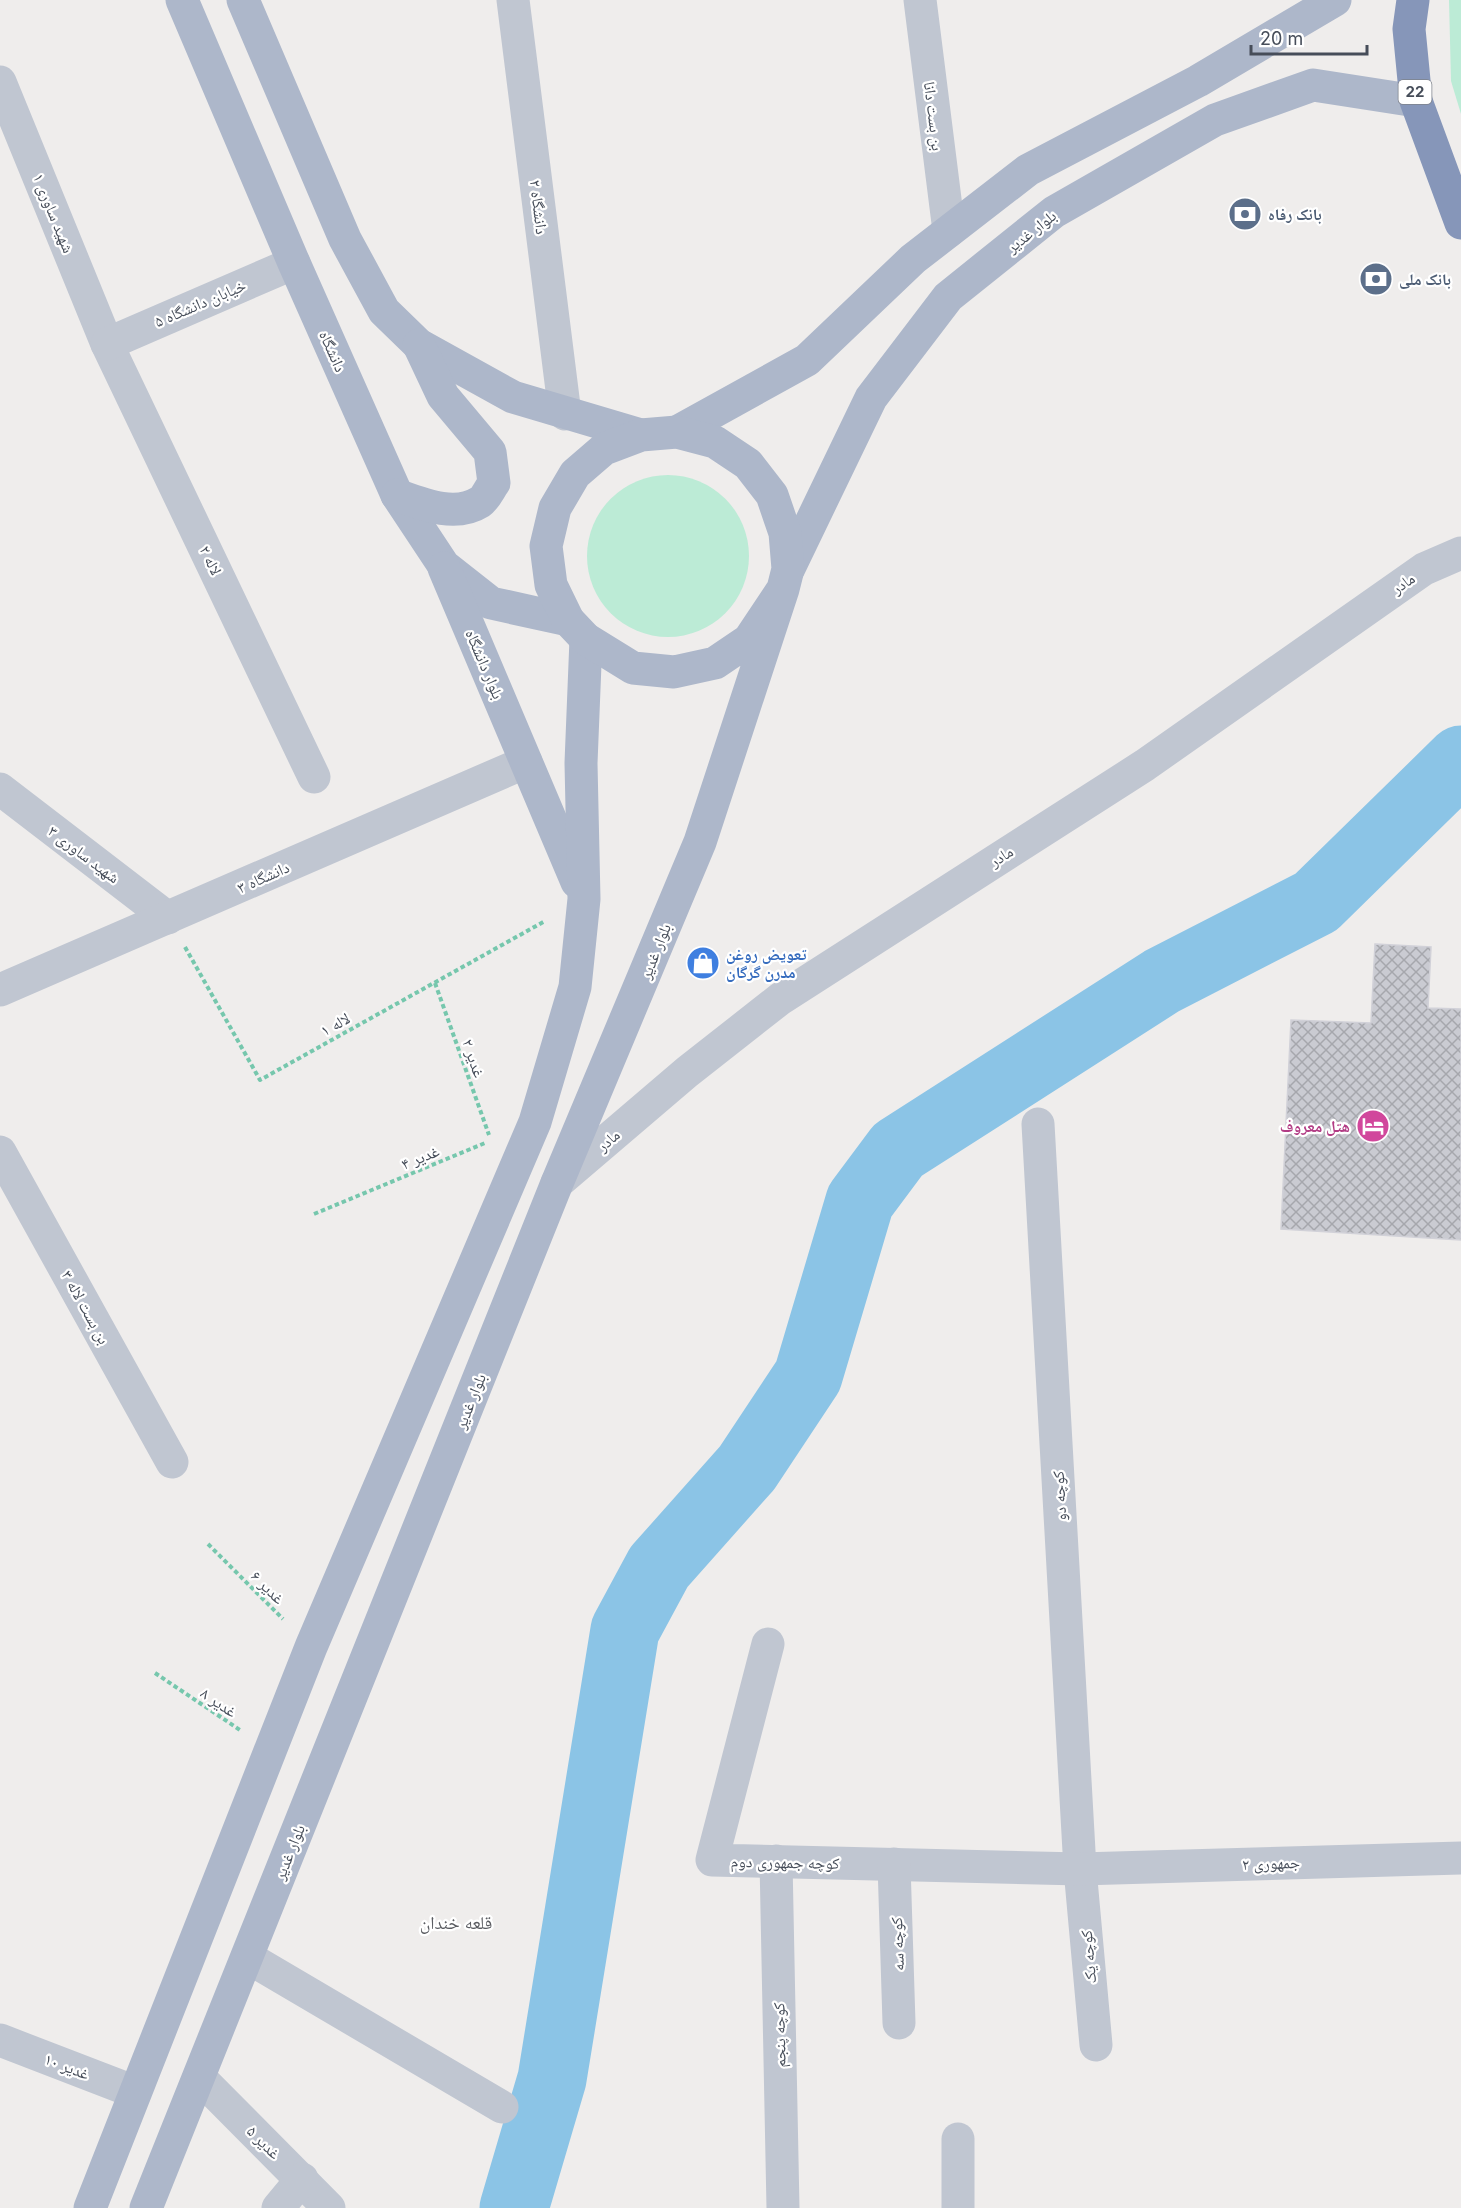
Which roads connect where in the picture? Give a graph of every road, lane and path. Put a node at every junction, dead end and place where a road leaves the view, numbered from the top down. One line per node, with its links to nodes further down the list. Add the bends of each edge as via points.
1 (182, 0): 11 (main road, دانشگاه)
2 (243, 0): 13 (main road, via 345,239 384,311)
3 (513, 0): 14 (street, دانشگاه ۲)
4 (920, 0): 10 (street, بن بست دانا)
5 (1335, 0): 10 (main road, via 1198,81 1028,170)
6 (1413, 0): 8 (highway, 22, via 1409,29)
7 (0, 82): 12 (street, ۱ شهید ساوری)
8 (1416, 100): 9 (highway, 22); 20 (main road, بلوار غدیر, via 1313,85 1215,120 1054,212 948,297 871,398)
9 (1461, 223)
10 (949, 231): 15 (main road, via 913,259 807,360)
11 (294, 263): 12 (street, خیابان دانشگاه ۵); 17 (main road, دانشگاه)
12 (107, 344): 23 (street, ۲ لاله)
13 (419, 345): 14 (main road, via 513,398); 17 (main road, via 443,396 490,452 494,483 482,502 458,509 432,507)
14 (565, 414): 16 (main road)
15 (677, 432): 16 (main road); 20 (main road, via 715,442 748,464 772,495 785,533)
16 (641, 435): 21 (main road, via 604,449 575,474 555,508 546,546 551,585)
17 (397, 495): 19 (main road, دانشگاه)
18 (1461, 553): 32 (street, مادر, via 1424,569 1145,765 780,999)
19 (444, 566): 21 (main road, دانشگاه, via 491,603); 22 (main road, بلوار دانشگاه)
20 (786, 579): 21 (main road, via 749,640 715,663 674,672 633,668); 32 (main road, بلوار غدیر, via 700,842)
21 (577, 630): 25 (main road)
22 (526, 762): 25 (main road); 26 (street, ۳ دانشگاه)
23 (314, 777)
24 (0, 789): 26 (street, ۳ شهید ساوری)
25 (584, 899): 27 (path, ۱ لاله); 37 (main road, via 575,987 535,1122)
26 (168, 918): 27 (path, ۱ لاله, via 260,1080); 28 (street, ۳ دانشگاه)
27 (435, 983): 30 (path, ۲ غدیر)
28 (0, 990)
29 (1038, 1124): 43 (street, کوچه دو)
30 (491, 1141): 33 (path, ۴ غدیر)
31 (0, 1152): 34 (street, بن بست لاله ۳)
32 (557, 1183): 44 (main road, بلوار غدیر)
33 (314, 1214)
34 (172, 1462)
35 (208, 1544): 37 (path, ۶ غدیر)
36 (768, 1644): 41 (street, کوچه جمهوری دوم, via 712,1860)
37 (311, 1647): 39 (main road)
38 (155, 1673): 39 (path, ۸ غدیر)
39 (270, 1750): 49 (main road)
40 (1461, 1858): 43 (street, ۲ جمهوری)
41 (776, 1861): 42 (street, کوچه جمهوری دوم); 57 (street, کوچه پنجم)
42 (894, 1864): 43 (street, کوچه جمهوری دوم); 45 (street, کوچه سه)
43 (1080, 1869): 47 (street, کوچه یک)
44 (247, 1957): 48 (main road, بلوار غدیر); 50 (street)
45 (899, 2024)
46 (0, 2040): 49 (street, غدیر ۱۰)
47 (1096, 2045)
48 (199, 2077): 52 (street, غدیر ۵); 54 (main road, بلوار غدیر)
49 (135, 2092): 53 (main road)
50 (502, 2107)
51 (958, 2139): 58 (street)
52 (302, 2179): 55 (street); 56 (street, غدیر ۵)
53 (90, 2208)
54 (146, 2208)
55 (279, 2208)
56 (329, 2208)
57 (783, 2208)
58 (958, 2208)

